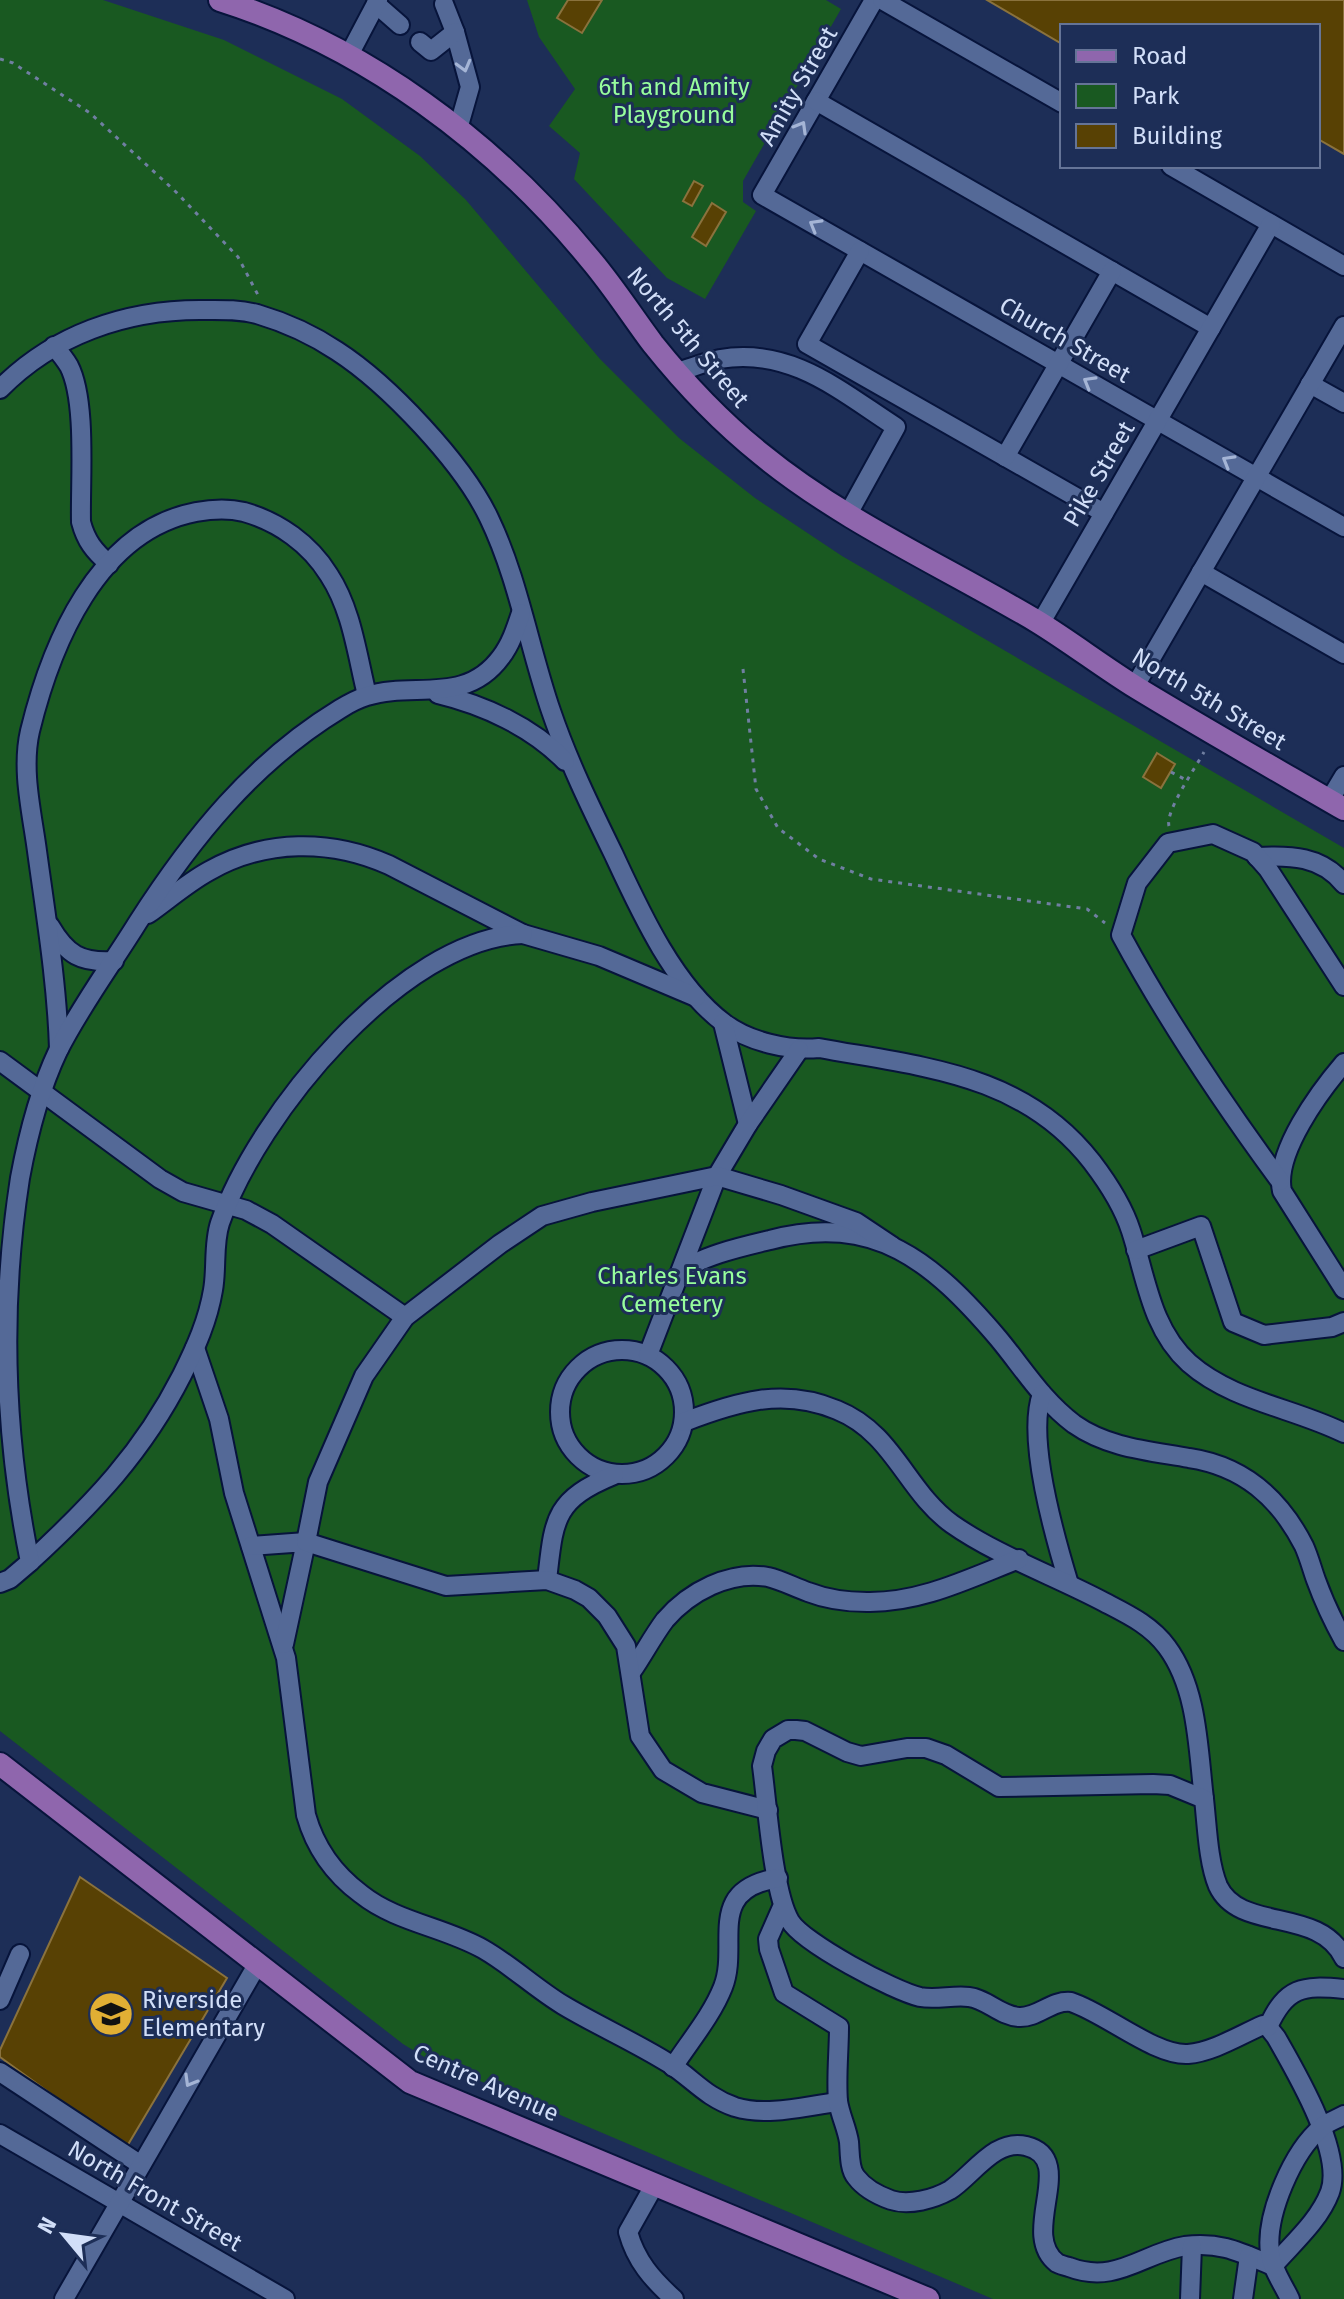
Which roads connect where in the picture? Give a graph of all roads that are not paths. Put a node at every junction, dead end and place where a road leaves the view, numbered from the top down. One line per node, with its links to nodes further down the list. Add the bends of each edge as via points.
1 (220, 0): 9 (main road, North 5th Street)
2 (874, 0): 10 (street, Amity Street)
3 (882, 0): 11 (street)
4 (377, 2): 6 (street); 9 (street)
5 (444, 4): 7 (street)
6 (400, 25)
7 (455, 32): 8 (street, via 431,51); 12 (street, one-way to 12, via 470,87)
8 (420, 42)
9 (349, 55): 12 (main road, North 5th Street)
10 (816, 101): 14 (street, Amity Street, one-way to 10); 18 (street)
11 (1060, 102)
12 (458, 129): 23 (main road, North 5th Street, via 554,218)
13 (1174, 168): 15 (street)
14 (762, 195): 16 (street, Church Street, one-way to 14)
15 (1271, 224): 17 (street); 20 (street, Pike Street)
16 (860, 251): 22 (street, Church Street); 28 (street, via 807,344)
17 (1344, 266)
18 (1112, 271): 20 (street); 22 (street)
19 (1344, 326): 24 (street)
20 (1211, 328): 27 (street, Pike Street)
21 (54, 346): 25 (street); 33 (street, via 69,367 76,392 81,522 87,542); 35 (street, via 115,321 168,311 230,310 299,330 348,359 447,454 488,516)
22 (1058, 364): 27 (street, Church Street, one-way to 22); 28 (street)
23 (677, 372): 31 (main road, North 5th Street, via 762,456); 31 (street, via 719,359 778,360 806,370 896,427)
24 (1310, 384): 26 (street); 29 (street)
25 (0, 389)
26 (1344, 403)
27 (1157, 421): 29 (street, Church Street, one-way to 27); 30 (street, Pike Street)
28 (1005, 457): 30 (street)
29 (1257, 477): 32 (street, Church Street); 34 (street)
30 (1104, 513): 36 (street, Pike Street)
31 (848, 514): 36 (main road, North 5th Street)
32 (1344, 527)
33 (109, 564): 40 (street, via 146,532 184,514 238,511 273,523 302,543 337,588); 46 (street, via 60,640 29,735 27,774)
34 (1201, 572): 37 (street); 38 (street)
35 (521, 613): 39 (street, via 501,658 485,673 460,686); 41 (street)
36 (1040, 624): 38 (main road, North 5th Street)
37 (1344, 654)
38 (1135, 686): 43 (main road, North 5th Street)
39 (427, 691): 40 (street); 41 (street, via 473,704 523,729)
40 (367, 695): 47 (street, via 312,728 251,776 197,837)
41 (574, 769): 51 (street, via 628,886)
42 (1344, 776): 43 (street)
43 (1337, 805)
44 (1257, 857): 45 (street, via 1288,855 1319,863); 50 (street); 60 (street, via 1213,834 1168,843 1137,883 1121,935 1155,998)
45 (1344, 884)
46 (46, 920): 49 (street, via 73,954 96,962); 53 (street)
47 (139, 921): 48 (street, via 207,871 241,855 321,846 369,856); 49 (street)
48 (523, 934): 51 (street, via 599,956); 61 (street, via 486,939 434,961 346,1034 288,1100)
49 (114, 961): 53 (street)
50 (1344, 986)
51 (696, 997): 52 (street)
52 (723, 1023): 54 (street, via 738,1033); 58 (street)
53 (59, 1049): 57 (street)
54 (799, 1050): 58 (street); 63 (street, via 819,1048 958,1074 1015,1096 1079,1145 1121,1207)
55 (0, 1061): 57 (street)
56 (1344, 1063): 60 (street, via 1305,1117)
57 (41, 1091): 61 (street, via 160,1179 183,1192); 77 (street, via 13,1215 4,1308 9,1424)
58 (748, 1124): 59 (street)
59 (717, 1176): 62 (street, via 856,1222); 64 (street); 66 (street, via 542,1216)
60 (1280, 1181): 65 (street)
61 (229, 1204): 66 (street, via 272,1224); 68 (street, via 218,1234 209,1309)
62 (892, 1246): 64 (street, via 859,1233 797,1233 721,1252); 70 (street, via 951,1288)
63 (1136, 1250): 67 (street, via 1201,1226 1233,1322 1264,1335); 72 (street, via 1158,1320 1189,1363 1228,1388)
64 (680, 1273): 69 (street)
65 (1344, 1289)
66 (405, 1317): 74 (street, via 364,1376 318,1482)
67 (1344, 1322)
68 (195, 1348): 75 (street); 77 (street, via 143,1443)
69 (648, 1355): 71 (street, via 676,1380 684,1400); 73 (street, via 627,1350 597,1355 573,1374 563,1393 560,1415 569,1446 593,1468)
70 (1042, 1394): 80 (street, via 1037,1426 1050,1519); 81 (street, via 1075,1425 1101,1440 1218,1463 1253,1483 1295,1531)
71 (684, 1422): 73 (street, via 678,1442 664,1459 636,1474); 76 (street, via 759,1398 835,1409 885,1443 939,1514)
72 (1344, 1433)
73 (614, 1475): 78 (street, via 580,1492 557,1519)
74 (306, 1542): 75 (street); 78 (street, via 446,1586); 82 (street)
75 (251, 1546): 82 (street)
76 (1019, 1559): 80 (street); 83 (street, via 940,1590 878,1602 823,1597 768,1577 725,1580 701,1590 667,1619)
77 (30, 1562): 79 (street)
78 (547, 1580): 83 (street, via 589,1598 607,1616 626,1646)
79 (0, 1583)
80 (1069, 1584): 85 (street, via 1133,1617 1156,1634 1178,1662 1192,1708)
81 (1344, 1641)
82 (283, 1646): 95 (street, via 306,1815 325,1858 378,1906 471,1942 560,2003)
83 (632, 1671): 86 (street, via 640,1736 663,1770 702,1793)
84 (0, 1764): 91 (main road, Centre Avenue)
85 (1204, 1799): 86 (street, via 1153,1784 999,1787 926,1748 861,1756 796,1730 780,1734 766,1751 762,1766); 90 (street, via 1217,1882 1226,1897 1258,1915 1309,1927 1333,1942)
86 (768, 1810): 87 (street)
87 (778, 1878): 88 (street); 95 (street, via 754,1884 734,1906 726,1936 725,1983)
88 (783, 1905): 94 (street, via 807,1939 913,1995 973,1998 1023,2017 1054,2003 1071,2002 1183,2054); 97 (street, via 771,1927 769,1949 784,1993 839,2027)
89 (20, 1954): 93 (street)
90 (1344, 1958)
91 (257, 1965): 101 (street, one-way to 101); 102 (main road, Centre Avenue, via 410,2082)
92 (1344, 1989): 94 (street, via 1294,1992 1279,2004)
93 (0, 2000)
94 (1268, 2027): 99 (street)
95 (673, 2067): 97 (street, via 708,2095 737,2107 756,2111)
96 (0, 2072): 101 (street)
97 (838, 2102): 104 (street, via 853,2175 874,2194 899,2202 925,2200 949,2191 1006,2145 1023,2145 1039,2151 1049,2166 1043,2229 1057,2263 1080,2272 1108,2273)
98 (1344, 2115): 99 (street)
99 (1323, 2127): 106 (street, via 1283,2185 1270,2232); 106 (street, via 1332,2157 1331,2190 1314,2221)
100 (0, 2134): 103 (street, North Front Street)
101 (141, 2165): 103 (street)
102 (655, 2184): 107 (main road, Centre Avenue); 110 (street, via 628,2232 634,2253)
103 (119, 2203): 108 (street); 109 (street, North Front Street)
104 (1192, 2246): 105 (street, via 1221,2245); 112 (street)
105 (1249, 2256): 106 (street); 113 (street)
106 (1273, 2266): 114 (street)
107 (901, 2294): 111 (main road, Centre Avenue)
108 (64, 2299)
109 (285, 2299)
110 (674, 2299)
111 (928, 2299)
112 (1190, 2299)
113 (1243, 2299)
114 (1290, 2299)

